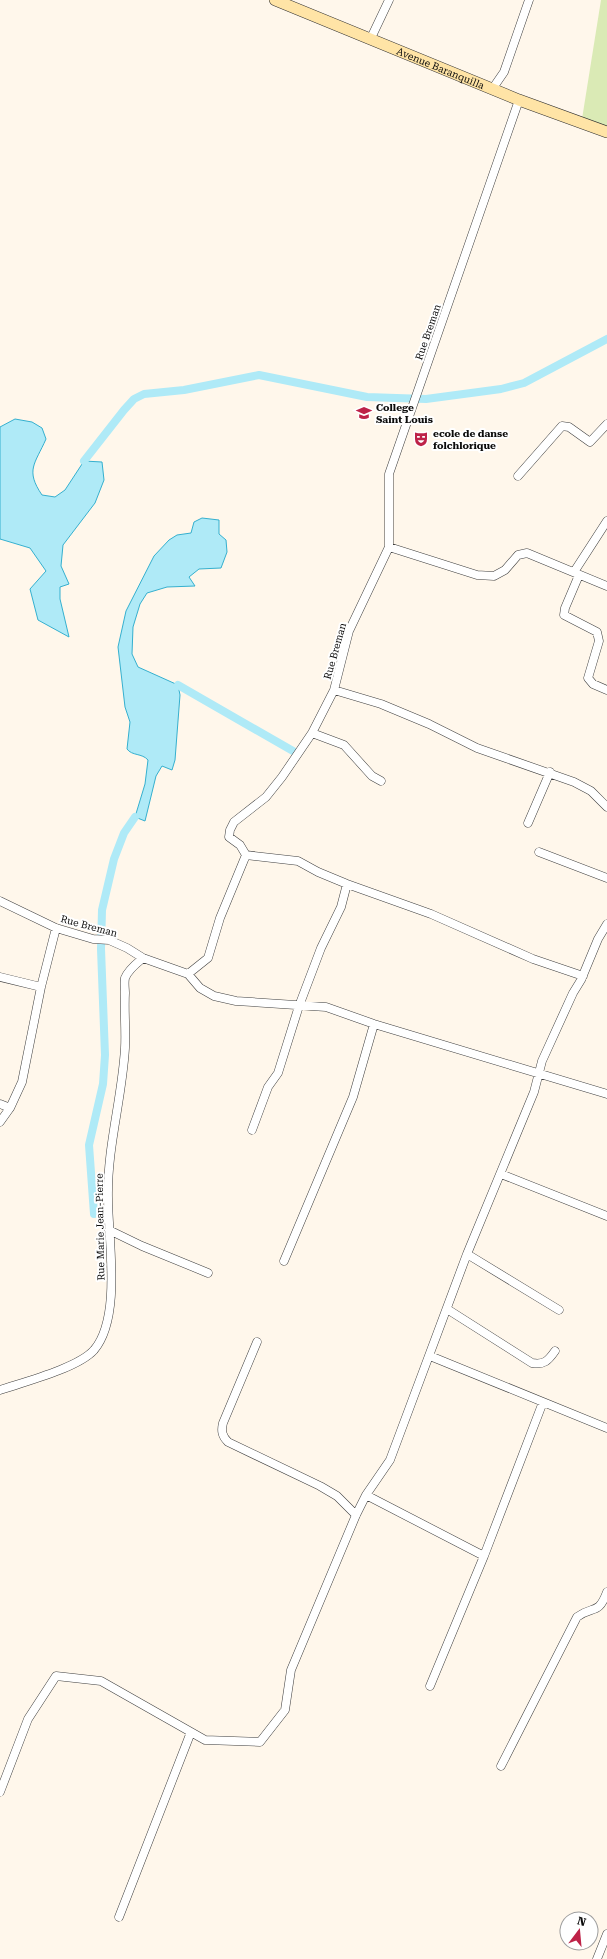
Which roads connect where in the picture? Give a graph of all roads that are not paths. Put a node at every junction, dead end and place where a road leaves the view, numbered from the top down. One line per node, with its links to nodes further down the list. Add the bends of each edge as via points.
1 (275, 0): 4 (main road, Avenue Baranquilla)
2 (389, 0): 4 (street)
3 (529, 0): 5 (street, via 504,72)
4 (371, 38): 5 (main road, Avenue Baranquilla)
5 (493, 88): 6 (main road, Avenue Baranquilla)
6 (519, 100): 7 (main road, Avenue Baranquilla); 11 (street, Rue Breman, via 389,474)
7 (607, 132)
8 (607, 424): 9 (street, via 590,442 569,426 562,426)
9 (518, 476)
10 (607, 521): 12 (street)
11 (389, 547): 12 (street, via 477,575 494,576 504,570 518,555 527,553); 14 (street, Rue Breman, via 349,631)
12 (577, 574): 13 (street); 15 (street, via 564,615 597,632 599,641 588,678 593,684)
13 (607, 586)
14 (334, 690): 16 (street, Rue Breman); 17 (street, via 381,704 477,748)
15 (607, 690)
16 (312, 733): 18 (street, via 344,745 372,776); 22 (street, Rue Breman, via 266,797 234,822 229,837 240,845)
17 (550, 772): 19 (street, via 591,791); 20 (street)
18 (381, 781)
19 (606, 805)
20 (528, 822)
21 (539, 852): 23 (street)
22 (246, 855): 24 (street, via 298,862); 29 (street, via 220,918 208,958)
23 (607, 878)
24 (347, 884): 30 (street, via 431,914 533,959); 33 (street, via 341,907 321,948)
25 (0, 901): 27 (street, Rue Breman)
26 (607, 924): 30 (street)
27 (56, 928): 28 (street, Rue Breman, via 93,939 109,940); 32 (street)
28 (143, 958): 29 (street, Rue Breman); 43 (street, Rue Marie Jean-Pierre, via 126,978 122,1086 110,1159)
29 (188, 974): 33 (street, via 200,988 214,996 236,1001)
30 (583, 976): 35 (street, via 572,993 542,1061)
31 (0, 977): 32 (street)
32 (41, 987): 38 (street, via 22,1082)
33 (299, 1006): 34 (street, via 326,1007); 40 (street, via 278,1073 268,1087)
34 (374, 1024): 35 (street); 45 (street, via 353,1097)
35 (540, 1073): 36 (street); 41 (street)
36 (607, 1094)
37 (0, 1104): 38 (street)
38 (10, 1108): 39 (street)
39 (0, 1122)
40 (252, 1130)
41 (501, 1174): 42 (street); 44 (street)
42 (607, 1216)
43 (110, 1230): 46 (street); 52 (street, Rue Marie Jean-Pierre, via 111,1297 101,1338 94,1349 73,1364)
44 (467, 1254): 47 (street); 48 (street)
45 (284, 1261)
46 (208, 1273)
47 (447, 1309): 50 (street, via 532,1362 541,1364 548,1361); 51 (street)
48 (559, 1310)
49 (257, 1342): 56 (street, via 223,1423 223,1437 228,1442 337,1496)
50 (555, 1351)
51 (430, 1356): 53 (street); 55 (street, via 390,1460)
52 (0, 1390)
53 (543, 1402): 54 (street); 57 (street)
54 (607, 1428)
55 (366, 1495): 56 (street); 57 (street)
56 (356, 1515): 60 (street, via 292,1670 285,1710 277,1721 260,1742 205,1740)
57 (484, 1556): 59 (street)
58 (607, 1592): 61 (street, via 600,1607 583,1612 577,1618)
59 (430, 1686)
60 (191, 1732): 62 (street, via 101,1681 56,1676 28,1719); 63 (street)
61 (501, 1766)
62 (0, 1792)
63 (119, 1916)
64 (607, 1934): 65 (street)
65 (597, 1959)

